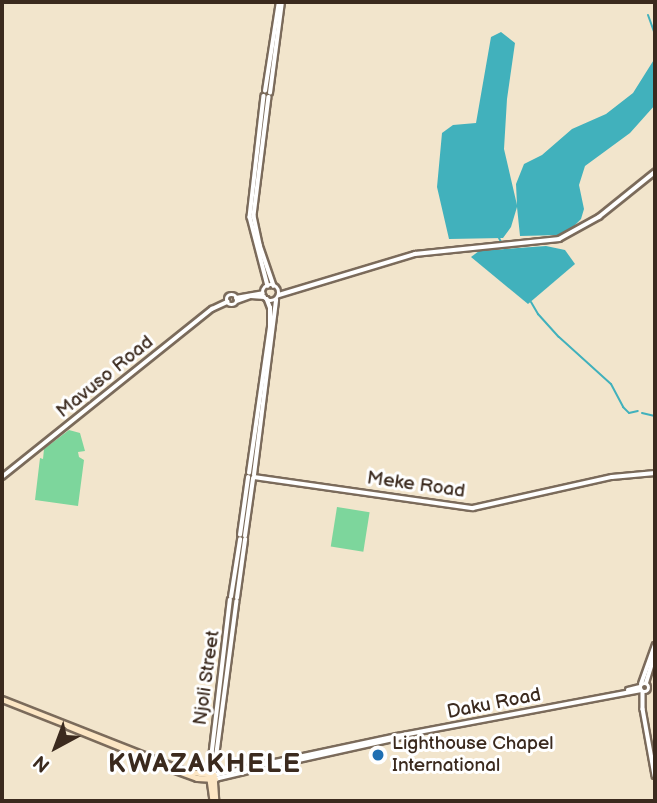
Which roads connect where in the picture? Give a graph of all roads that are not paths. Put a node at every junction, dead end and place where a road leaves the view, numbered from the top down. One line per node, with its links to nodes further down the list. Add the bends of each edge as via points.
1 (280, 2): 3 (street, via 250,217)
2 (655, 172): 4 (street, via 569,236 548,242 415,254)
3 (273, 287): 4 (street); 5 (street); 6 (street)
4 (291, 289): 5 (street)
5 (279, 295): 8 (street, Njoli Street)
6 (265, 296): 7 (street, Mavuso Road); 8 (street); 11 (street, Njoli Street, via 270,327)
7 (237, 299): 9 (street, Mavuso Road, via 229,296); 9 (street, Mavuso Road, via 233,306)
8 (276, 300): 11 (street, Njoli Street)
9 (227, 302): 12 (street, Mavuso Road, via 212,309)
10 (655, 473): 11 (street, Meke Road, via 612,477 474,508)
11 (252, 476): 13 (street, Njoli Street)
12 (2, 477)
13 (242, 538): 14 (street, Njoli Street); 15 (street, Njoli Street)
14 (231, 598): 15 (street); 25 (street, Njoli Street)
15 (237, 599): 25 (street, Njoli Street)
16 (655, 645): 18 (street)
17 (655, 653): 18 (street)
18 (646, 676): 19 (street)
19 (642, 688): 20 (street, Daku Road); 21 (street, Daku Road); 23 (street)
20 (635, 691): 21 (street, Daku Road); 23 (street)
21 (590, 699): 25 (street, Daku Road)
22 (2, 700): 25 (main road, Daku Road, via 185,771)
23 (643, 700): 24 (street)
24 (655, 776)
25 (212, 777): 26 (main road, Njoli Street)
26 (214, 801)

